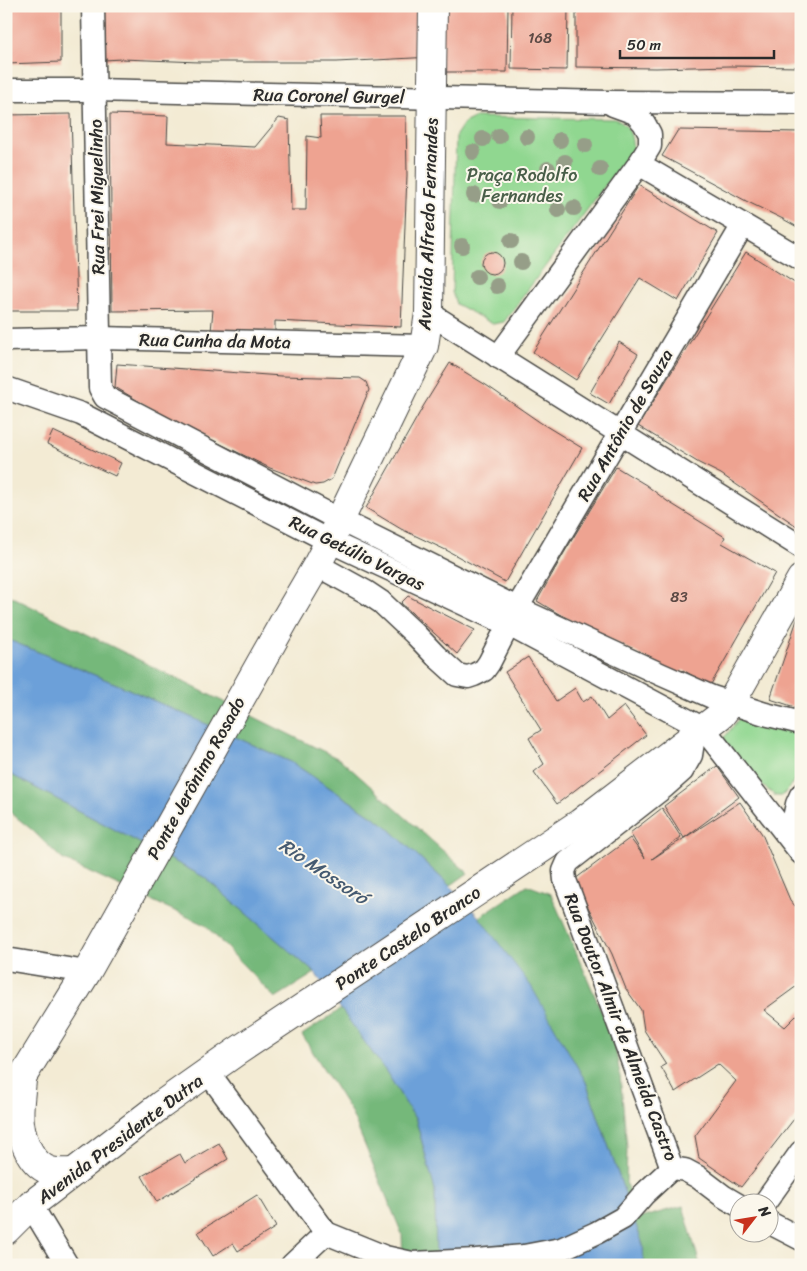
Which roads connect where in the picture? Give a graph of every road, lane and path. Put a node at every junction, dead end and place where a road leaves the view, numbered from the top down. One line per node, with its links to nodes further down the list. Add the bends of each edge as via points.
1 (93, 6): 4 (street, Rua Frei Miguelinho)
2 (433, 6): 5 (main road, Avenida Alfredo Fernandes)
3 (6, 90): 4 (street, Rua Coronel Gurgel)
4 (94, 90): 5 (street, Rua Coronel Gurgel); 12 (street, Rua Frei Miguelinho)
5 (432, 98): 6 (street, Rua Coronel Gurgel); 11 (main road, Avenida Alfredo Fernandes)
6 (607, 102): 7 (street, Rua Coronel Gurgel); 8 (street, via 635,113 650,134 650,146)
7 (801, 103)
8 (639, 164): 9 (street); 15 (street)
9 (743, 225): 10 (street); 18 (street, Rua Antônio de Souza)
10 (801, 259)
11 (429, 313): 14 (main road, Avenida Alfredo Fernandes); 15 (street)
12 (100, 338): 13 (street, Rua Cunha da Mota); 14 (street, Rua Cunha da Mota); 17 (street, Rua Frei Miguelinho)
13 (6, 340)
14 (424, 346): 19 (main road, Avenida Alfredo Fernandes)
15 (498, 357): 18 (street)
16 (6, 388): 19 (street, Rua Getúlio Vargas, via 81,414)
17 (100, 388): 19 (street, Rua Getúlio Vargas, via 105,397)
18 (620, 433): 20 (street); 25 (street, Rua Antônio de Souza)
19 (334, 530): 21 (street, Rua Getúlio Vargas); 22 (main road, Avenida Alfredo Fernandes); 25 (street, Rua Getúlio Vargas)
20 (801, 547)
21 (374, 562): 24 (street); 25 (street, Rua Getúlio Vargas)
22 (317, 566): 24 (street); 26 (main road, Avenida Alfredo Fernandes)
23 (801, 579): 27 (main road, Ponte Castelo Branco)
24 (366, 592): 25 (street, Rua Antônio de Souza, via 381,602 457,675 464,677 484,670)
25 (513, 617): 27 (street, Rua Getúlio Vargas); 29 (street, Rua Getúlio Vargas)
26 (286, 618): 34 (main road, Ponte Jerônimo Rosado)
27 (730, 703): 28 (street, Rua Getúlio Vargas); 29 (main road, Ponte Castelo Branco)
28 (801, 723)
29 (699, 733): 32 (street); 35 (main road, Ponte Castelo Branco, via 580,823); 40 (street, Rua Doutor Almir de Almeida Castro, via 682,771 568,862 564,871)
30 (801, 794): 31 (street, via 797,804)
31 (797, 830)
32 (801, 853)
33 (6, 958): 34 (street)
34 (87, 972): 37 (main road)
35 (236, 1052): 36 (main road, Avenida Presidente Dutra)
36 (208, 1072): 41 (main road, Avenida Presidente Dutra); 47 (street)
37 (23, 1076): 38 (main road); 41 (main road, via 20,1125 27,1150 38,1164 51,1171)
38 (6, 1103)
39 (801, 1152): 42 (street)
40 (672, 1168): 43 (street, Rua Doutor Almir de Almeida Castro, via 698,1177); 47 (street, via 624,1218 561,1249 524,1256 412,1263 385,1257)
41 (74, 1172): 44 (main road, Avenida Presidente Dutra)
42 (771, 1194)
43 (730, 1200)
44 (31, 1205): 46 (main road, Avenida Presidente Dutra); 49 (street)
45 (780, 1228): 48 (street)
46 (6, 1230)
47 (326, 1233): 50 (street)
48 (801, 1239)
49 (67, 1265)
50 (292, 1265)

